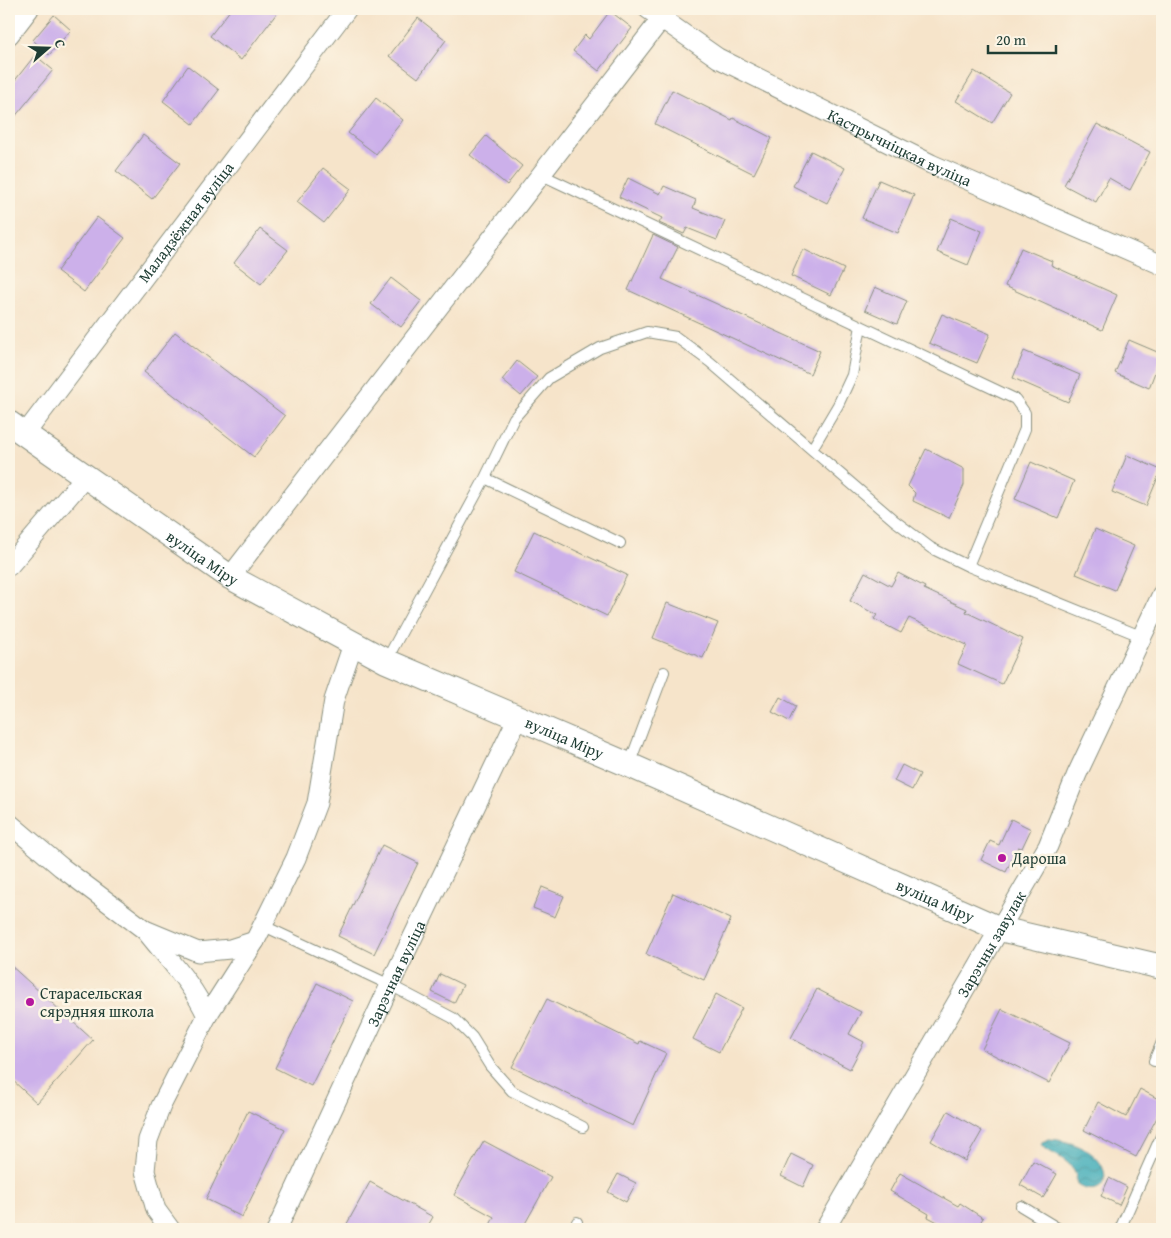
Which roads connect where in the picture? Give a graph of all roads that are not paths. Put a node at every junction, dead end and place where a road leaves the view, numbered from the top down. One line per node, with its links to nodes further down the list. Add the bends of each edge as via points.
1 (29, 9): 4 (street)
2 (347, 9): 8 (street, Маладзёжная вуліца)
3 (660, 12): 5 (street); 6 (street, Кастрычніцкая вуліца, via 718,58 931,164)
4 (9, 36)
5 (542, 175): 7 (lane); 15 (street)
6 (1162, 265)
7 (861, 326): 9 (lane, via 852,375); 14 (lane, via 1015,399 1025,413 1025,429)
8 (17, 428): 10 (street, вуліца Міру)
9 (812, 449): 11 (lane, via 676,337 647,332 600,348 549,378 514,418); 14 (lane, via 895,521 932,548)
10 (85, 477): 13 (street); 15 (street, вуліца Міру)
11 (485, 478): 12 (lane); 19 (lane)
12 (620, 543)
13 (9, 566)
14 (968, 566): 17 (lane)
15 (230, 577): 18 (street, вуліца Міру)
16 (1162, 594): 17 (street, Зарэчны завулак)
17 (1143, 637): 24 (street, Зарэчны завулак, via 1048,846)
18 (353, 644): 19 (street, вуліца Міру); 26 (street, via 334,700 317,803 296,858)
19 (386, 661): 21 (street, вуліца Міру)
20 (664, 672): 22 (lane)
21 (518, 717): 22 (street, вуліца Міру); 28 (street, Зарэчная вуліца)
22 (628, 765): 24 (street, вуліца Міру)
23 (9, 823): 25 (street)
24 (1000, 929): 27 (street, вуліца Міру); 37 (street, Зарэчны завулак)
25 (145, 930): 26 (street, via 198,952 230,949); 29 (street, via 202,1004)
26 (259, 933): 28 (lane); 29 (street)
27 (1162, 967)
28 (390, 985): 32 (lane, via 453,1018 472,1037 490,1066 512,1091); 36 (street, Зарэчная вуліца)
29 (207, 1016): 35 (street, via 161,1106 148,1140 145,1171 156,1210)
30 (1162, 1042): 31 (lane)
31 (1154, 1062)
32 (583, 1127)
33 (1162, 1134): 39 (lane)
34 (1021, 1206): 38 (lane)
35 (170, 1229)
36 (277, 1229)
37 (825, 1229)
38 (1059, 1229)
39 (1120, 1229)

